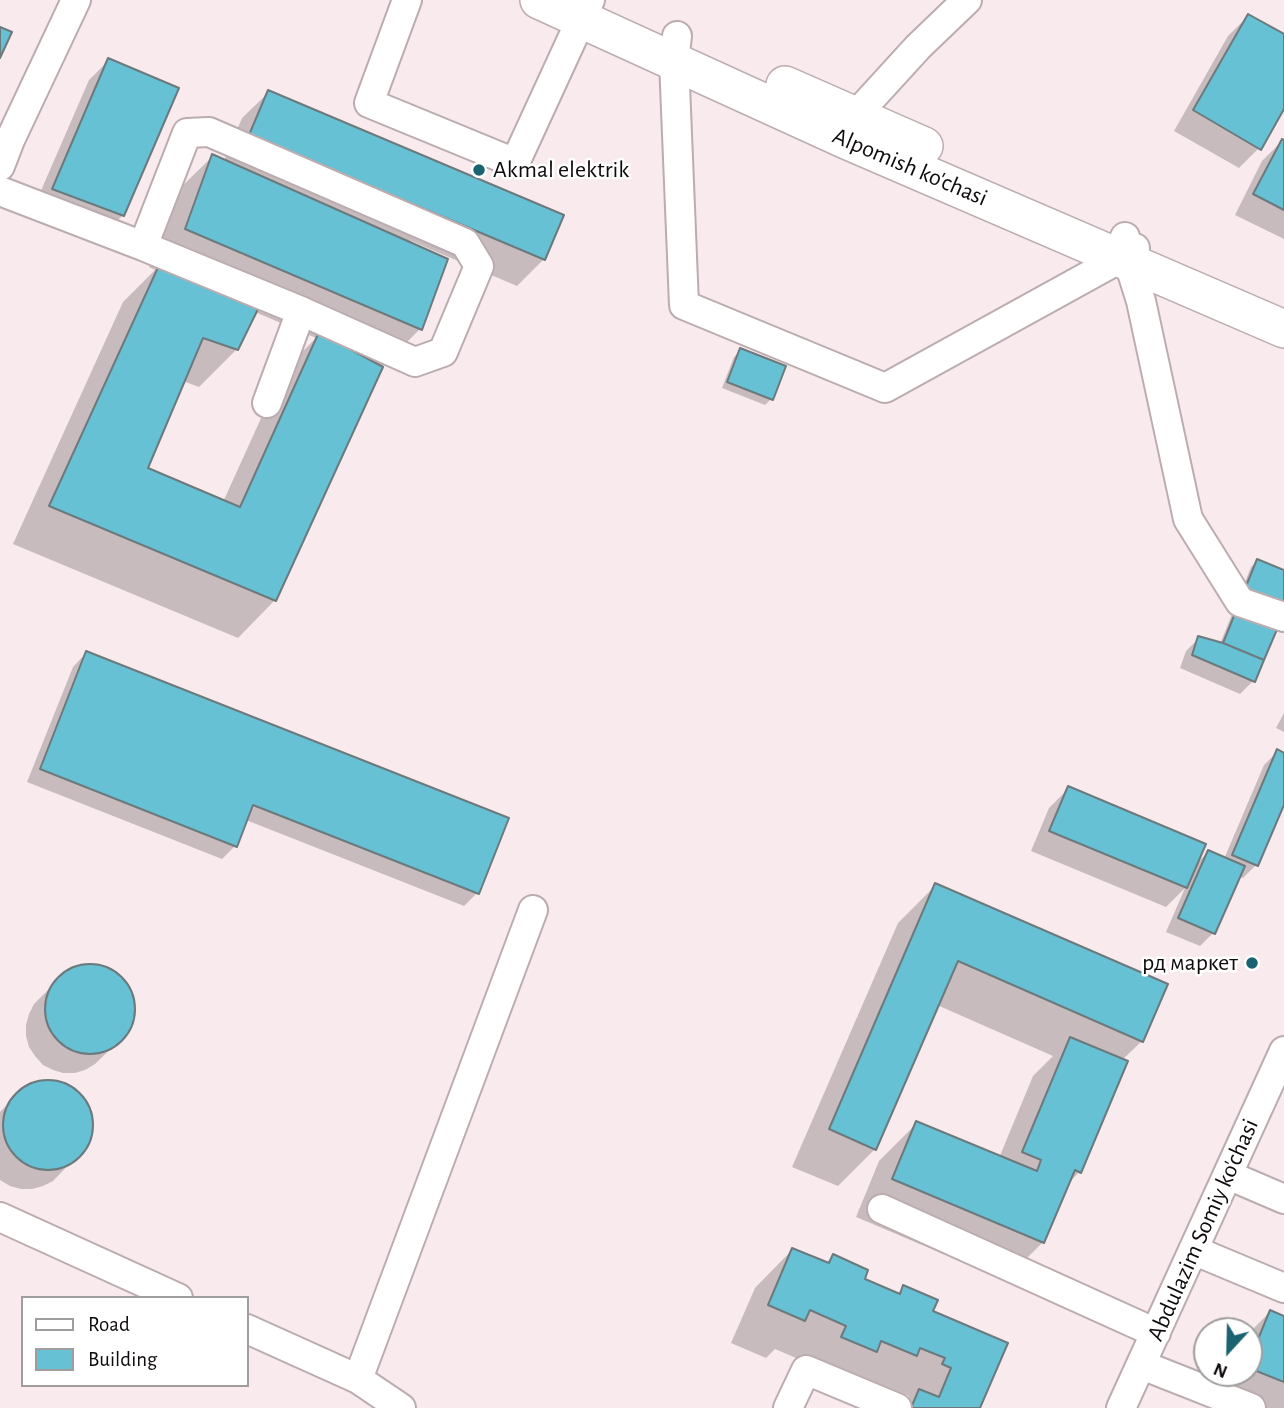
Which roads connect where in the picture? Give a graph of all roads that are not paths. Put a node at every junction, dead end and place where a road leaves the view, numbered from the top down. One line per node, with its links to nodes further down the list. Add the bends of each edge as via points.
1 (76, 0): 8 (street)
2 (407, 0): 5 (street, via 369,103 515,163)
3 (538, 0): 5 (main road, Alpomish ko'chasi)
4 (967, 0): 7 (street, via 918,47)
5 (589, 6): 6 (main road, Alpomish ko'chasi)
6 (675, 49): 7 (main road, Alpomish ko'chasi); 11 (street, via 684,305 885,388 1110,264)
7 (851, 128): 11 (main road, Alpomish ko'chasi)
8 (3, 147)
9 (0, 191): 10 (street)
10 (143, 246): 13 (street); 13 (street, via 187,133 209,132 465,243 479,266 443,352 415,362)
11 (1127, 249): 12 (main road); 14 (main road, Alpomish ko'chasi); 16 (street, via 1188,519 1240,601)
12 (1284, 304)
13 (300, 311): 15 (street)
14 (1284, 329)
15 (267, 402)
16 (1284, 617)
17 (533, 910): 29 (street)
18 (1284, 1051): 19 (street, Abdulazim Somiy ko'chasi)
19 (1228, 1175): 20 (street); 23 (street, Abdulazim Somiy ko'chasi)
20 (1284, 1199)
21 (882, 1209): 27 (street)
22 (0, 1217): 25 (street)
23 (1193, 1250): 24 (street); 27 (street, Abdulazim Somiy ko'chasi)
24 (1284, 1288)
25 (174, 1296)
26 (248, 1329): 29 (street)
27 (1156, 1333): 28 (street, Abdulazim Somiy ko'chasi)
28 (1142, 1365): 33 (street, Abdulazim Somiy ko'chasi); 34 (street)
29 (358, 1379): 30 (street)
30 (401, 1408)
31 (788, 1408): 32 (street, via 806,1370)
32 (897, 1408)
33 (1121, 1408)
34 (1251, 1408)

